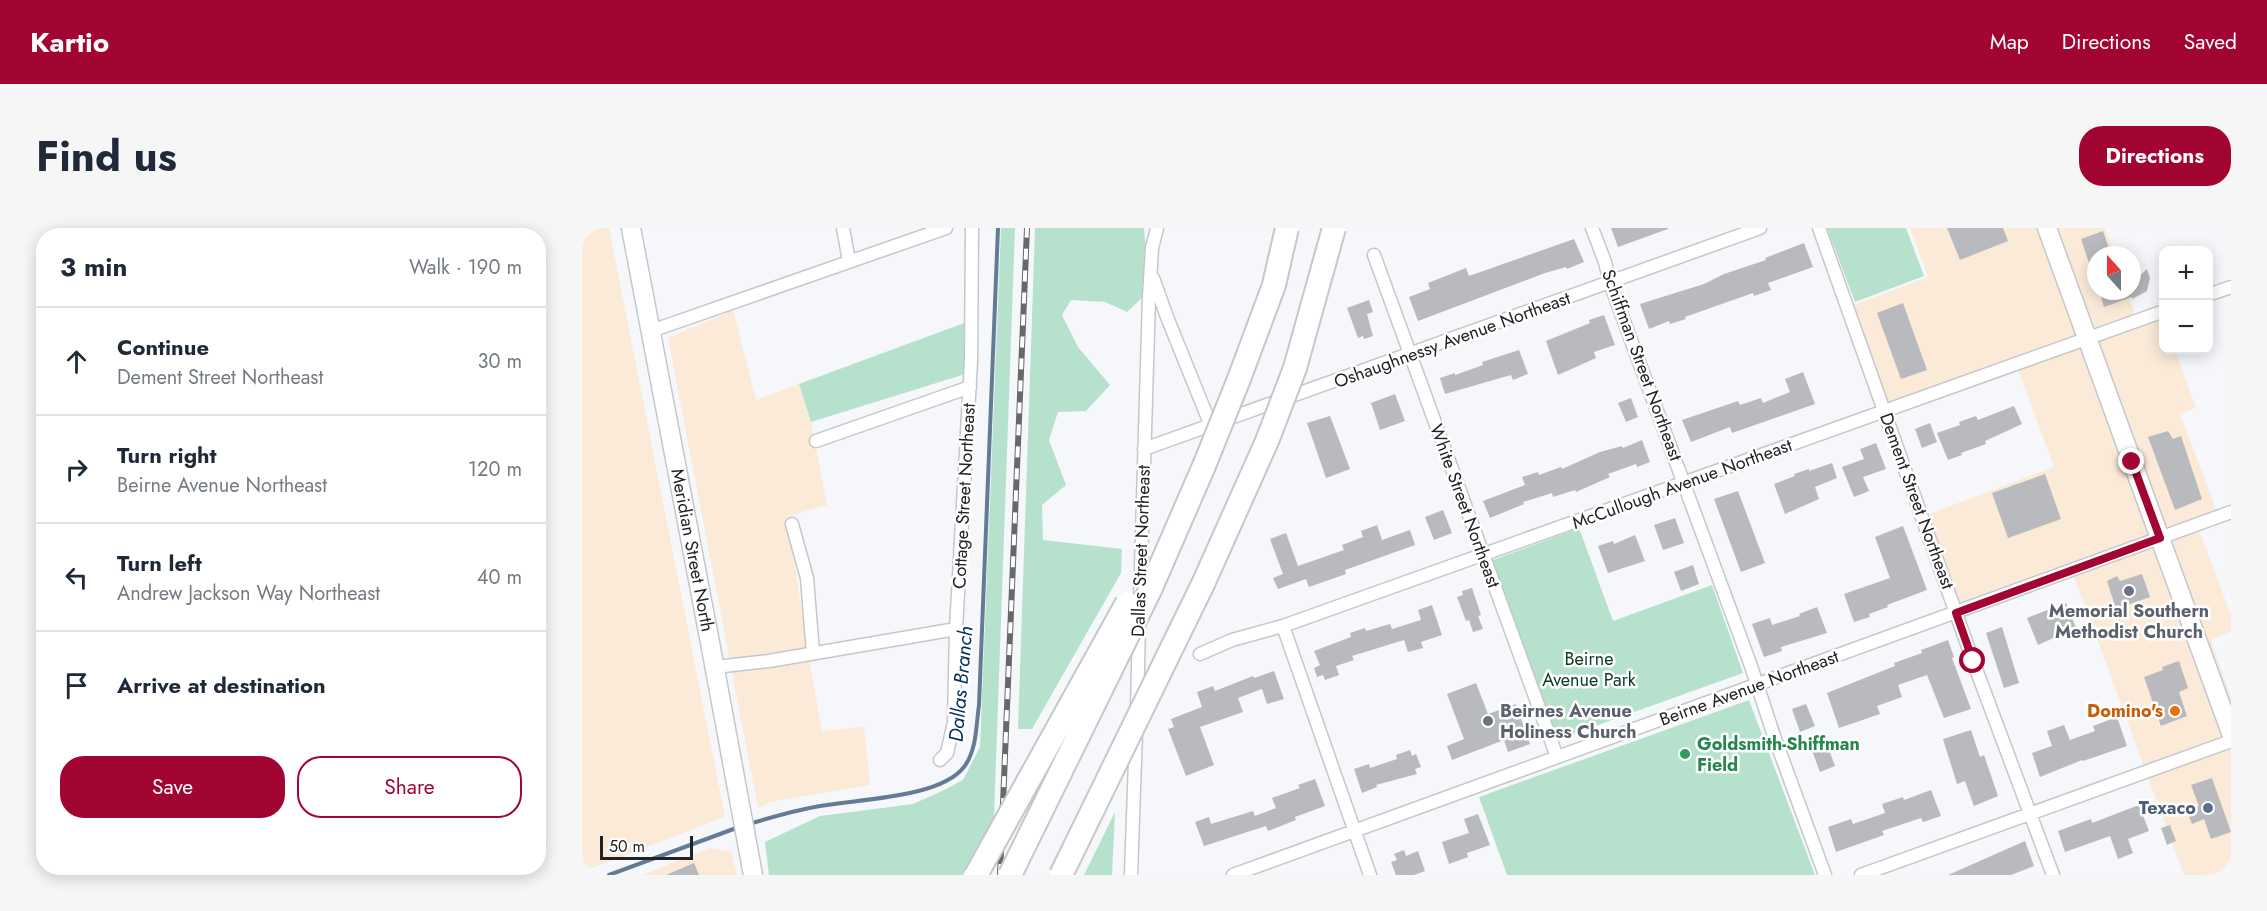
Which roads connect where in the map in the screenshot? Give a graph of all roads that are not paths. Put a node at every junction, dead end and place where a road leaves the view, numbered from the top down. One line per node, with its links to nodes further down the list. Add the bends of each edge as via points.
1 (631, 228): 19 (street, Meridian Street North)
2 (843, 228): 13 (street)
3 (946, 228): 13 (street)
4 (972, 228): 22 (street, Cottage Street Northeast)
5 (1157, 228): 14 (street, Dallas Street Northeast)
6 (1287, 228): 27 (highway, bridge, via 1274,285)
7 (1334, 228): 49 (highway, bridge, via 1295,368 1267,441 1203,584)
8 (1592, 228): 15 (street, Schiffman Street Northeast)
9 (1760, 228): 15 (street, Oshaughnessy Avenue Northeast)
10 (1819, 228): 23 (street, Dement Street Northeast)
11 (2047, 228): 20 (street)
12 (1374, 255): 21 (street, White Street Northeast)
13 (849, 261): 19 (street)
14 (1151, 271): 24 (street); 26 (street, Dallas Street Northeast)
15 (1610, 283): 21 (street, Oshaughnessy Avenue Northeast); 28 (street, Schiffman Street Northeast)
16 (2231, 286): 17 (street)
17 (2213, 293)
18 (2159, 312): 20 (street, McCullough Avenue Northeast)
19 (651, 331): 38 (street, Meridian Street North)
20 (2088, 339): 23 (street, McCullough Avenue Northeast); 31 (street)
21 (1409, 355): 24 (street, Oshaughnessy Avenue Northeast); 32 (street, White Street Northeast)
22 (970, 387): 25 (street); 35 (street, Cottage Street Northeast)
23 (1885, 411): 28 (street, McCullough Avenue Northeast); 33 (street, Dement Street Northeast)
24 (1211, 426): 26 (street, Oshaughnessy Avenue Northeast)
25 (816, 441)
26 (1144, 449): 50 (street, Dallas Street Northeast)
27 (1204, 466): 47 (highway, bridge); 48 (highway, bridge, via 1150,590)
28 (1684, 483): 32 (street, McCullough Avenue Northeast); 39 (street, Schiffman Street Northeast)
29 (2231, 512): 31 (street, Beirne Avenue Northeast)
30 (792, 524): 36 (street, via 807,578)
31 (2160, 538): 33 (street, Beirne Avenue Northeast); 40 (street)
32 (1483, 555): 34 (street, McCullough Avenue Northeast); 42 (street, White Street Northeast)
33 (1956, 613): 39 (street, Beirne Avenue Northeast); 44 (street, Dement Street Northeast)
34 (1283, 626): 37 (street, McCullough Avenue Northeast, via 1232,640); 45 (street)
35 (956, 629): 36 (street); 43 (street, Cottage Street Northeast, via 954,722 948,753)
36 (813, 653): 38 (street)
37 (1200, 654)
38 (715, 667): 46 (street, Meridian Street North)
39 (1757, 685): 42 (street, Beirne Avenue Northeast); 53 (street, Schiffman Street Northeast)
40 (2231, 733)
41 (2231, 741): 44 (street)
42 (1557, 757): 45 (street, Beirne Avenue Northeast)
43 (940, 760)
44 (2031, 815): 54 (street); 55 (street, Dement Street Northeast)
45 (1355, 831): 51 (street, Beirne Avenue Northeast); 52 (street)
46 (753, 875)
47 (976, 875)
48 (1010, 875)
49 (1061, 875)
50 (1131, 875)
51 (1233, 875)
52 (1370, 875)
53 (1825, 875)
54 (1861, 875)
55 (2053, 875)

